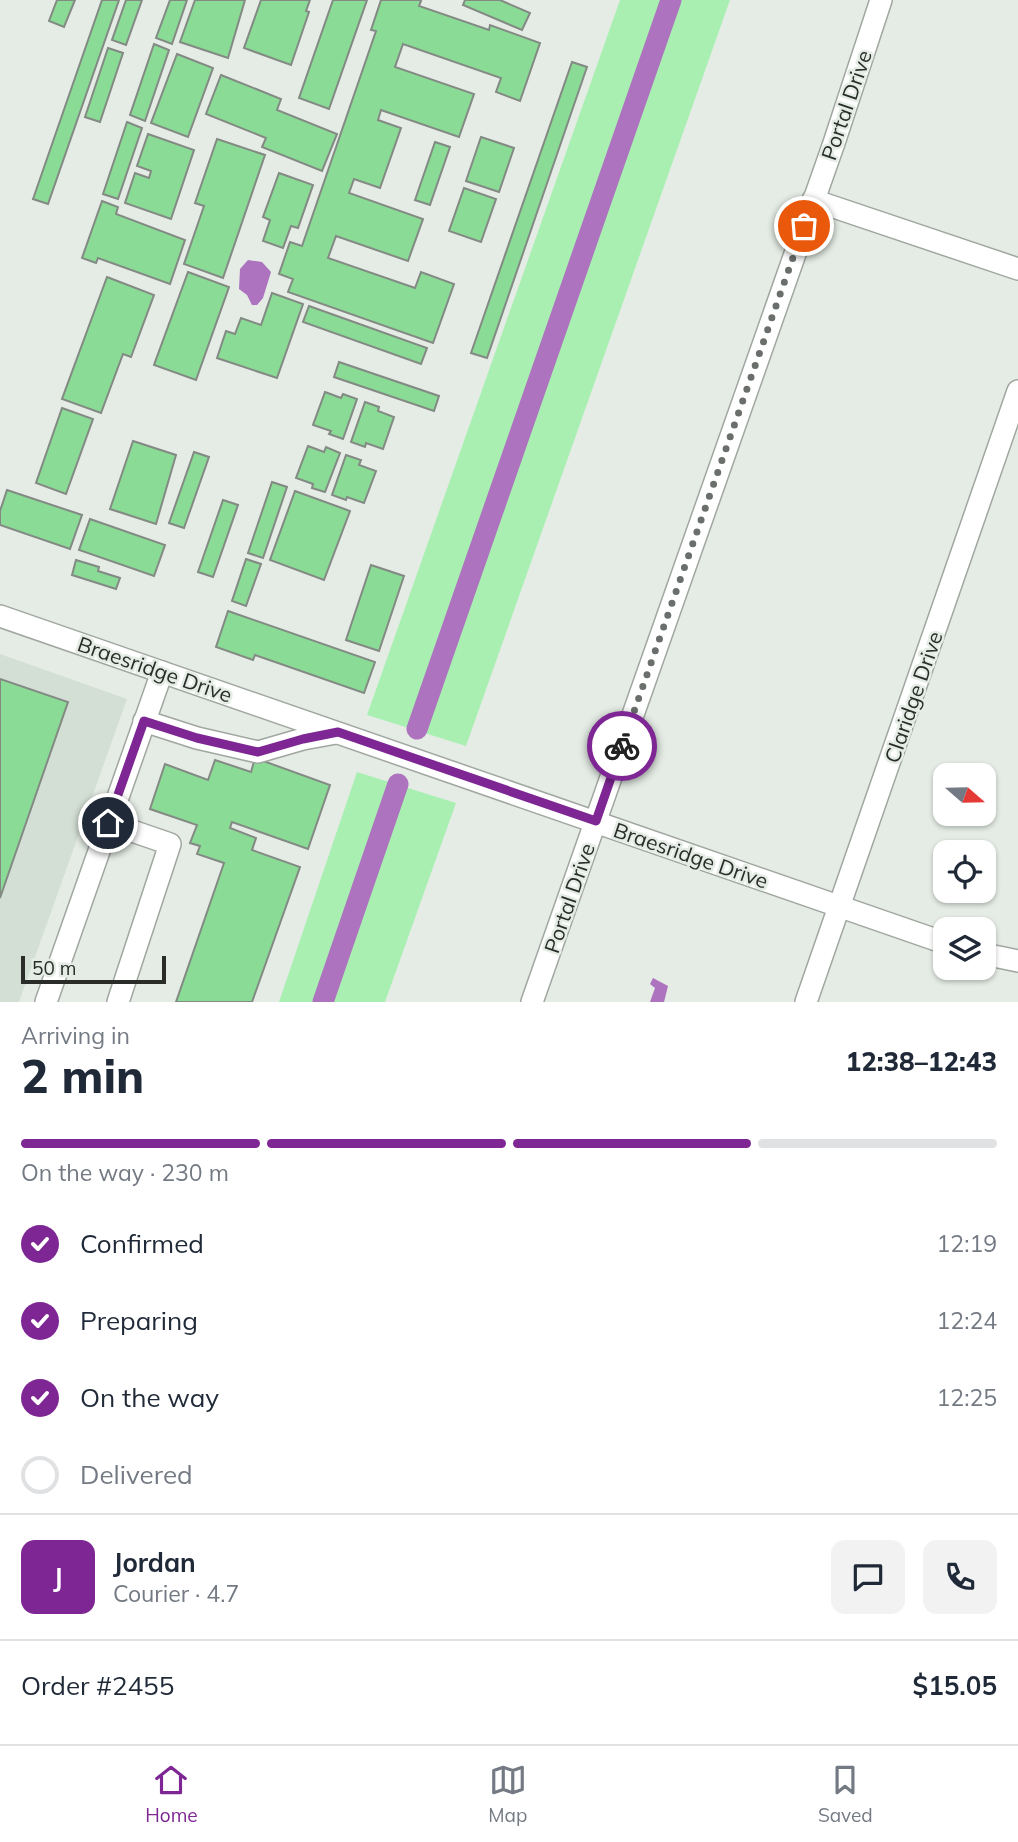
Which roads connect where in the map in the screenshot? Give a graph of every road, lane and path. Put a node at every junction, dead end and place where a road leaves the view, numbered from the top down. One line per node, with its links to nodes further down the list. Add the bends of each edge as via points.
1 (881, 0): 2 (street, Portal Drive)
2 (813, 200): 3 (street); 9 (street, Portal Drive)
3 (1018, 269)
4 (1018, 391): 11 (street, Claridge Drive)
5 (0, 616): 6 (street, Braesridge Drive)
6 (162, 672): 7 (street); 8 (street, Braesridge Drive)
7 (144, 721): 8 (street, via 258,752); 10 (street)
8 (338, 732): 9 (street, Braesridge Drive)
9 (596, 821): 11 (street, Braesridge Drive); 17 (street, Portal Drive)
10 (108, 823): 15 (street); 16 (street, via 170,844)
11 (840, 907): 12 (street, Braesridge Drive); 18 (street, Claridge Drive)
12 (933, 939)
13 (996, 956): 14 (street)
14 (1018, 961)
15 (46, 1002)
16 (118, 1002)
17 (533, 1002)
18 (806, 1002)

